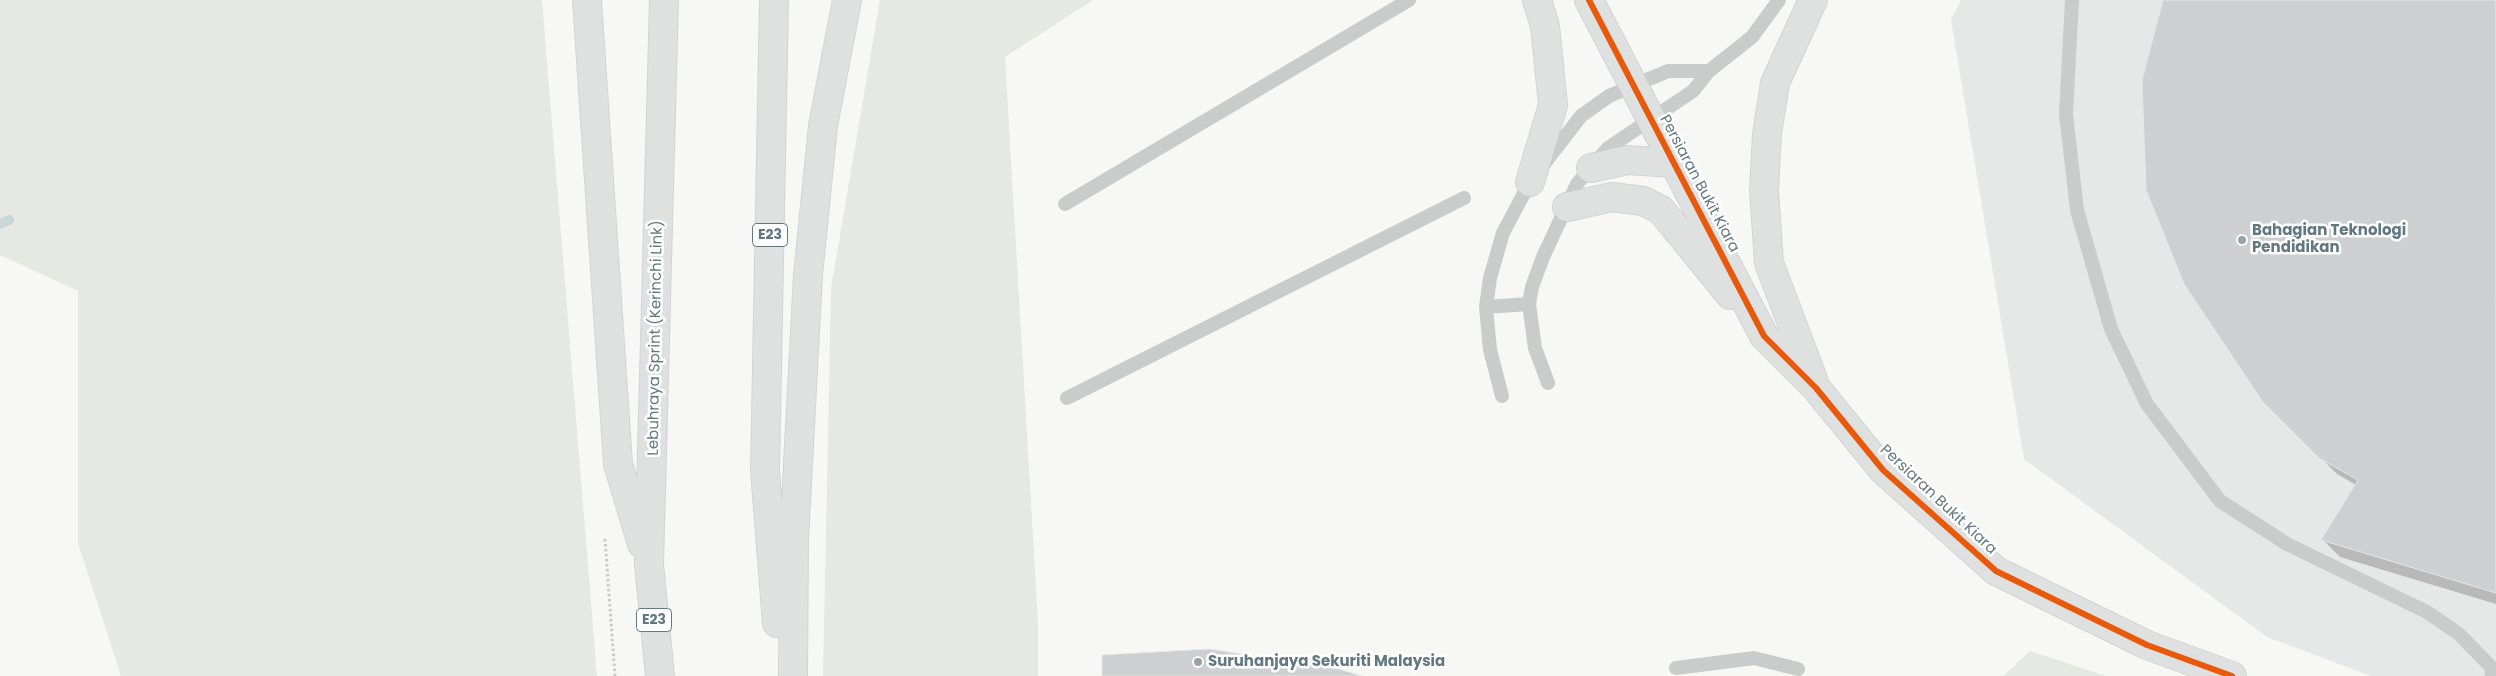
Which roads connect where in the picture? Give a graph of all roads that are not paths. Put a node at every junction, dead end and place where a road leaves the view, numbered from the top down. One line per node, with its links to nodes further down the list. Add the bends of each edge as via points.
1 (587, 0): 27 (main road, via 618,464)
2 (664, 0): 27 (main road, Lebuhraya Sprint (Kerinchi Link) / E23)
3 (774, 0): 31 (main road, E23, via 765,470)
4 (847, 0): 32 (main road, via 824,126 808,275 794,540)
5 (1409, 0): 18 (lane)
6 (1537, 0): 16 (main road, via 1545,26 1553,104)
7 (1589, 0): 12 (main road, Persiaran Bukit Kiara)
8 (1778, 0): 11 (lane, via 1752,37)
9 (1813, 0): 24 (main road, via 1776,83 1767,134 1764,190 1769,263)
10 (2072, 0): 34 (lane, via 2066,114 2077,210 2111,329 2147,404 2220,501 2287,544 2427,612 2460,634 2491,667)
11 (1709, 71): 12 (lane, via 1668,71); 13 (lane, via 1693,90)
12 (1633, 86): 13 (main road, Persiaran Bukit Kiara); 16 (lane, via 1609,96 1581,116)
13 (1650, 119): 14 (main road, Persiaran Bukit Kiara); 15 (lane, via 1608,148)
14 (1673, 164): 15 (main road, via 1627,160); 22 (main road, Persiaran Bukit Kiara)
15 (1591, 168): 19 (lane, via 1577,184)
16 (1530, 182): 21 (lane, via 1503,234 1490,278)
17 (1464, 198): 26 (lane)
18 (1064, 204)
19 (1567, 207): 20 (lane, via 1540,264); 22 (main road, via 1612,197 1643,201 1660,210)
20 (1529, 304): 21 (lane); 23 (lane, via 1535,348)
21 (1486, 307): 25 (lane, via 1490,350)
22 (1764, 336): 24 (main road, Persiaran Bukit Kiara)
23 (1548, 383)
24 (1816, 388): 33 (main road, Persiaran Bukit Kiara, via 1883,470 1996,571 2147,646)
25 (1502, 396)
26 (1067, 398)
27 (649, 564): 30 (main road, Lebuhraya Sprint (Kerinchi Link) / E23)
28 (1676, 668): 29 (lane, via 1754,658)
29 (1798, 669)
30 (660, 676)
31 (782, 676)
32 (793, 676)
33 (2232, 676)
34 (2492, 676)

